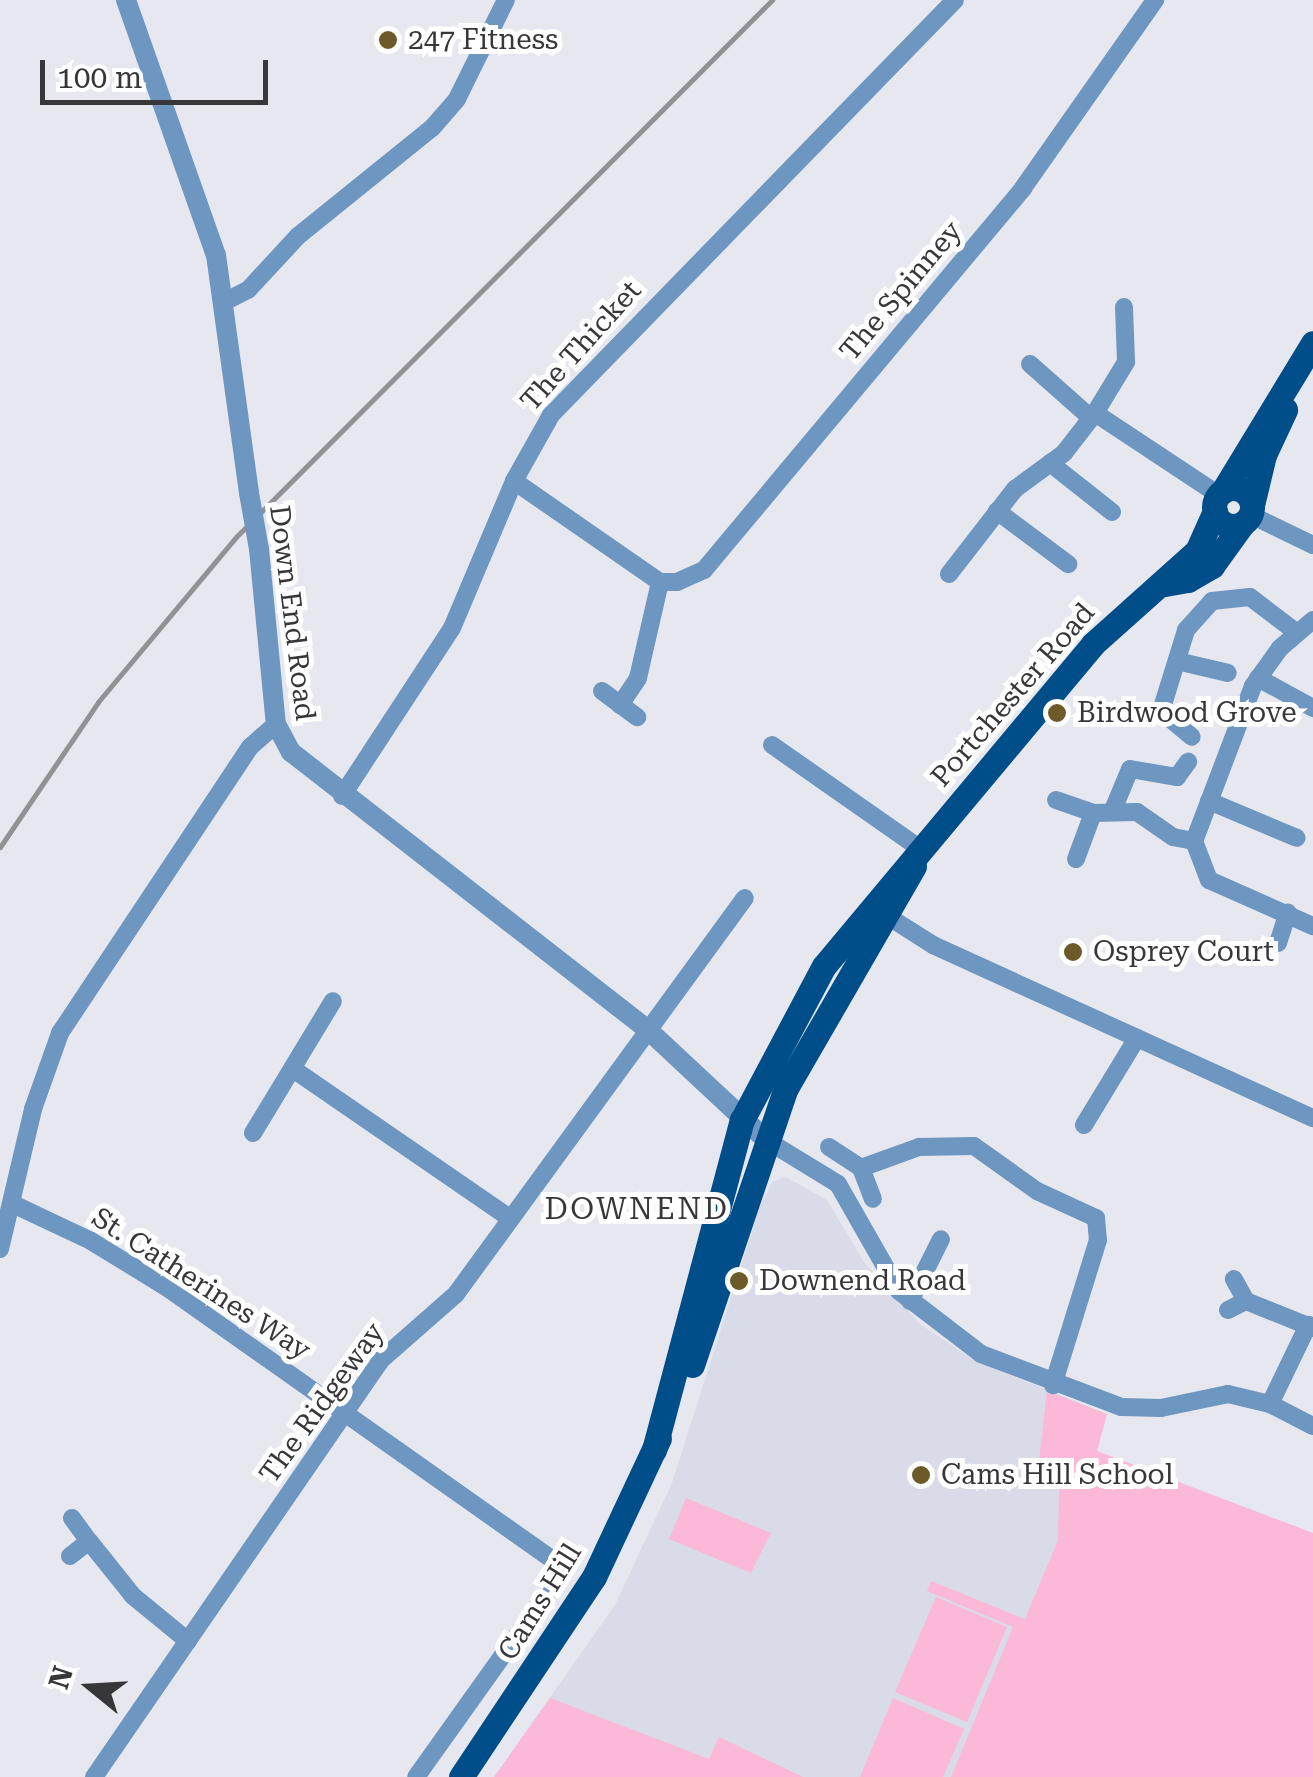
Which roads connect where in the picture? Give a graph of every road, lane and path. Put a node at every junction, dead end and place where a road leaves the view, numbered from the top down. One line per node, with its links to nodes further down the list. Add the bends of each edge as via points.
1 (126, 0): 5 (street, Down End Road, via 203,210)
2 (506, 0): 5 (street, via 457,99 432,128 298,236 248,290)
3 (955, 0): 12 (street, The Thicket, via 888,76 578,382)
4 (1155, 0): 20 (street, The Spinney, via 1023,188 704,570)
5 (224, 302): 33 (street, Down End Road, bridge)
6 (1124, 307): 10 (street, via 1126,362)
7 (1313, 342): 9 (main road, Portchester Road)
8 (1030, 364): 10 (street)
9 (1294, 376): 13 (main road, Portchester Road); 16 (main road, Portchester Road)
10 (1093, 416): 11 (street); 13 (street)
11 (1050, 463): 14 (street); 15 (street)
12 (514, 480): 20 (street); 37 (street, The Thicket, via 452,628)
13 (1219, 499): 16 (main road, via 1227,525); 21 (main road, Portchester Road, via 1200,548)
14 (997, 511): 18 (street); 19 (street)
15 (1112, 512)
16 (1249, 514): 17 (street); 21 (main road, Portchester Road, via 1212,566)
17 (1313, 545)
18 (1068, 564)
19 (949, 574)
20 (660, 582): 28 (street, via 638,678)
21 (1165, 584): 44 (main road, Portchester Road, via 1093,644)
22 (1313, 620): 23 (street)
23 (1296, 632): 24 (street, via 1250,597 1220,597 1196,612); 26 (street)
24 (1177, 661): 25 (street); 30 (street)
25 (1228, 673)
26 (1258, 678): 29 (street); 39 (street)
27 (602, 691): 28 (street)
28 (620, 705): 32 (street)
29 (1313, 708)
30 (1161, 711): 31 (street); 34 (street)
31 (1134, 716)
32 (637, 717)
33 (276, 724): 37 (street, Down End Road, via 291,752); 65 (street, via 250,747 60,1033 33,1109)
34 (1192, 737)
35 (772, 745): 44 (street)
36 (1188, 762): 40 (street, via 1176,778 1130,769)
37 (342, 796): 52 (street, Down End Road)
38 (1056, 800): 41 (street)
39 (1209, 801): 42 (street); 43 (street)
40 (1113, 810): 41 (street); 43 (street, via 1137,812 1173,837)
41 (1092, 814): 45 (street)
42 (1297, 838)
43 (1194, 842): 47 (street, via 1209,880)
44 (919, 853): 48 (main road, Portchester Road); 56 (main road, Portchester Road, via 824,966)
45 (1076, 859)
46 (745, 898): 52 (street, The Ridgeway)
47 (1288, 913): 49 (street); 50 (street)
48 (888, 917): 53 (street, via 933,945); 60 (main road, Portchester Road, via 803,1050)
49 (1313, 926)
50 (1278, 943)
51 (334, 1001): 54 (street)
52 (646, 1028): 56 (street, Down End Road); 66 (street, The Ridgeway)
53 (1137, 1038): 55 (street); 57 (street)
54 (293, 1070): 59 (street); 66 (street)
55 (1313, 1118)
56 (742, 1120): 60 (street, Down End Road); 78 (main road, Cams Hill)
57 (1084, 1126)
58 (915, 1128): 61 (street)
59 (253, 1133)
60 (766, 1140): 70 (street, via 838,1184 885,1273); 78 (main road, Cams Hill, via 692,1366)
61 (920, 1147): 63 (street); 74 (street, via 974,1146 1037,1191 1096,1218 1098,1240)
62 (829, 1148): 63 (street)
63 (861, 1168): 64 (street)
64 (873, 1199)
65 (15, 1205): 68 (street); 76 (street, St. Catherines Way, via 91,1240 166,1287)
66 (510, 1218): 76 (street, The Ridgeway, via 456,1294 395,1343)
67 (941, 1239): 70 (street)
68 (0, 1249)
69 (1234, 1279): 71 (street)
70 (910, 1301): 74 (street, via 958,1341)
71 (1246, 1301): 72 (street); 73 (street)
72 (1228, 1310)
73 (1310, 1327): 75 (street)
74 (1053, 1385): 75 (street, via 1142,1410 1228,1394)
75 (1270, 1404): 77 (street)
76 (346, 1413): 81 (street, St. Catherines Way); 83 (street, The Ridgeway)
77 (1313, 1426)
78 (654, 1450): 86 (main road, Cams Hill, via 594,1577)
79 (72, 1518): 80 (street)
80 (88, 1541): 82 (street); 83 (street, via 133,1596)
81 (550, 1553): 85 (street, Cams Hill, via 560,1564 558,1578)
82 (70, 1556)
83 (188, 1641): 84 (street, The Ridgeway)
84 (94, 1777)
85 (416, 1777)
86 (461, 1777)

